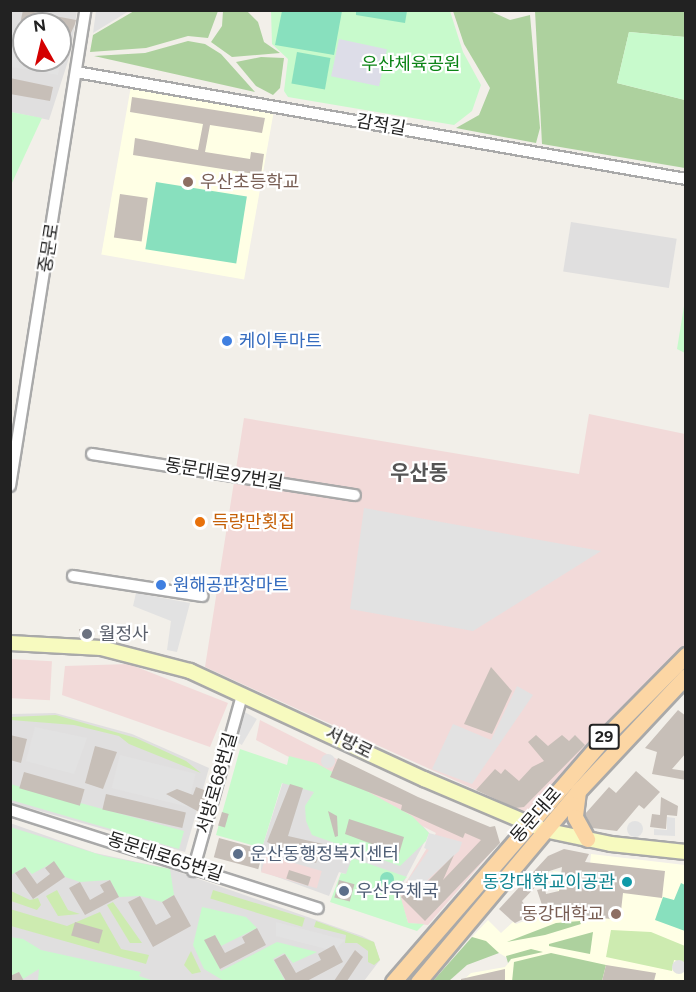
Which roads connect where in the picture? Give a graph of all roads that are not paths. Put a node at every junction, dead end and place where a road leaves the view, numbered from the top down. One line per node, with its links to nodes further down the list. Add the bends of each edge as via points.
1 (85, 10): 2 (street, 중문로)
2 (76, 72): 3 (street, 감적길); 5 (street, 중문로)
3 (686, 178)
4 (92, 454): 6 (street, 동문대로97번길)
5 (10, 486)
6 (355, 495)
7 (73, 576): 8 (street)
8 (202, 596)
9 (10, 643): 12 (main road, 서방로, via 62,644 123,652 190,671)
10 (686, 655): 15 (main road, 동문대로 / 29)
11 (686, 676): 13 (main road, 동문대로 / 29)
12 (242, 695): 15 (main road, 서방로); 19 (street, 서방로68번길)
13 (578, 791): 16 (main road, 동문대로 / 29); 17 (main road, via 575,817)
14 (10, 810): 19 (street, 동문대로65번길)
15 (528, 824): 16 (main road, 서방로); 21 (main road, 동문대로 / 29)
16 (544, 830): 17 (main road, 서방로); 22 (main road, 동문대로 / 29)
17 (586, 839): 18 (main road, 서방로)
18 (686, 852)
19 (194, 869): 20 (street, 동문대로65번길)
20 (318, 908)
21 (393, 981)
22 (418, 981)

